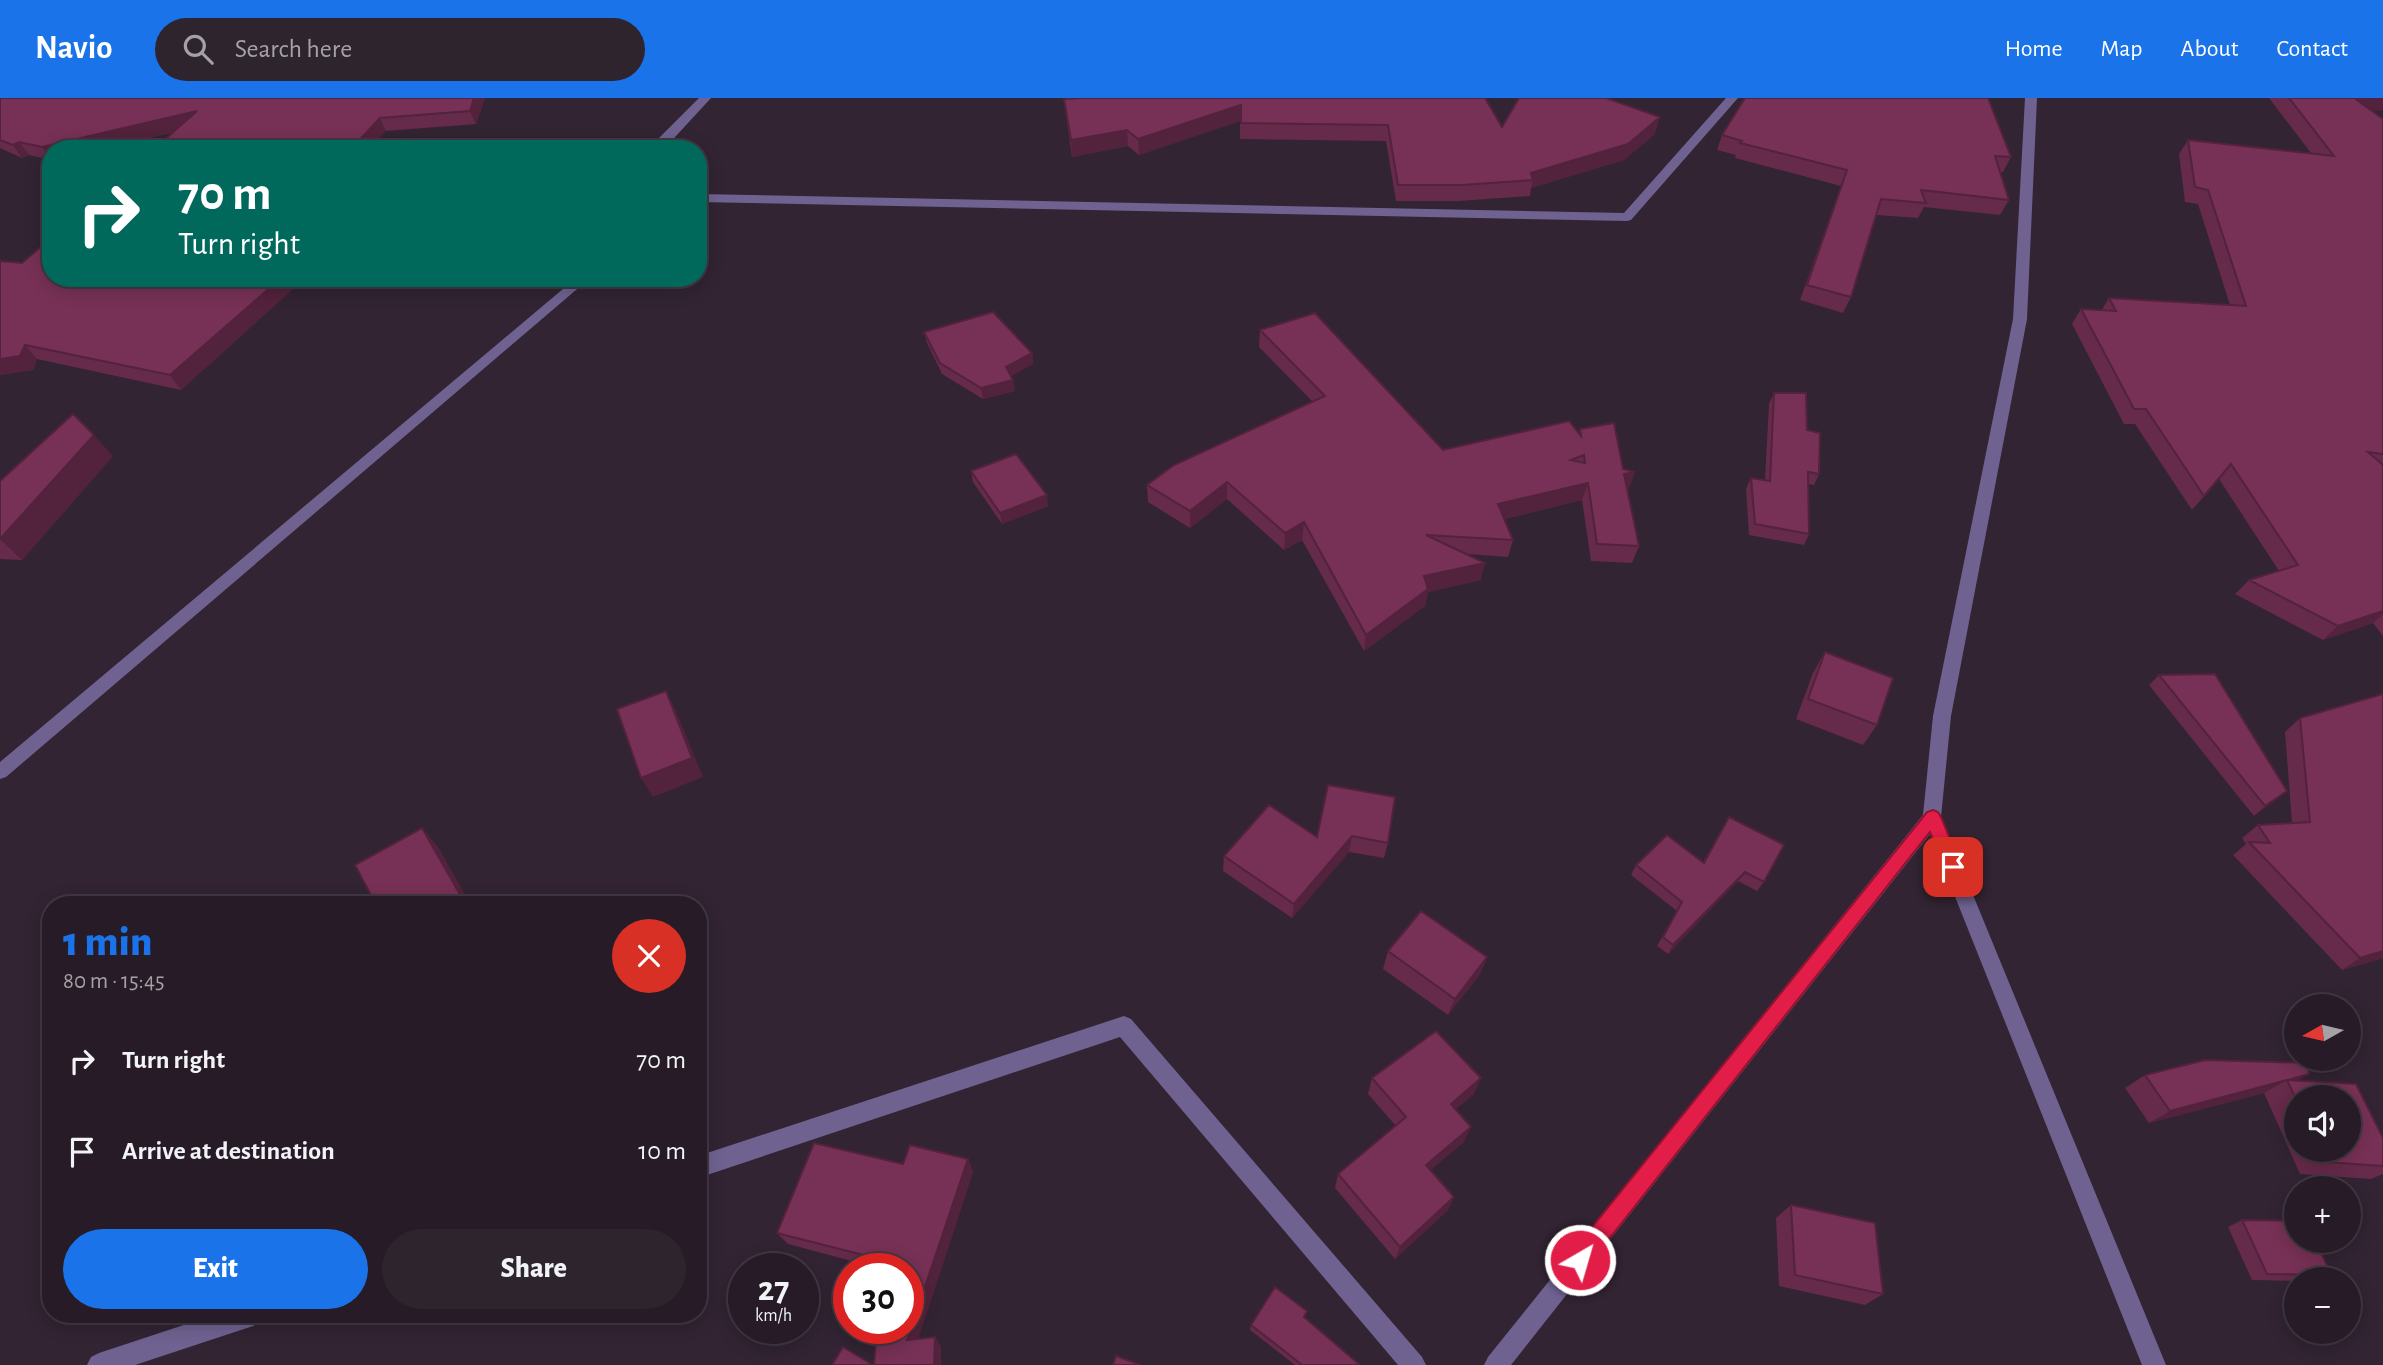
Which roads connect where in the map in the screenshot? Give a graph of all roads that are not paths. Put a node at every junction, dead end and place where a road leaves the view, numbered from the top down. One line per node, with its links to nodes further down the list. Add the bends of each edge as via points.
1 (705, 98): 4 (street)
2 (1732, 98): 5 (street, via 1627,217)
3 (2031, 98): 8 (street, via 2020,319 1942,716)
4 (663, 140)
5 (707, 198)
6 (573, 287): 7 (street)
7 (0, 772)
8 (1933, 817): 13 (street); 14 (street)
9 (707, 1164): 12 (street, via 1124,1026)
10 (226, 1323): 11 (street)
11 (99, 1365)
12 (1414, 1365)
13 (1496, 1365)
14 (2154, 1365)

